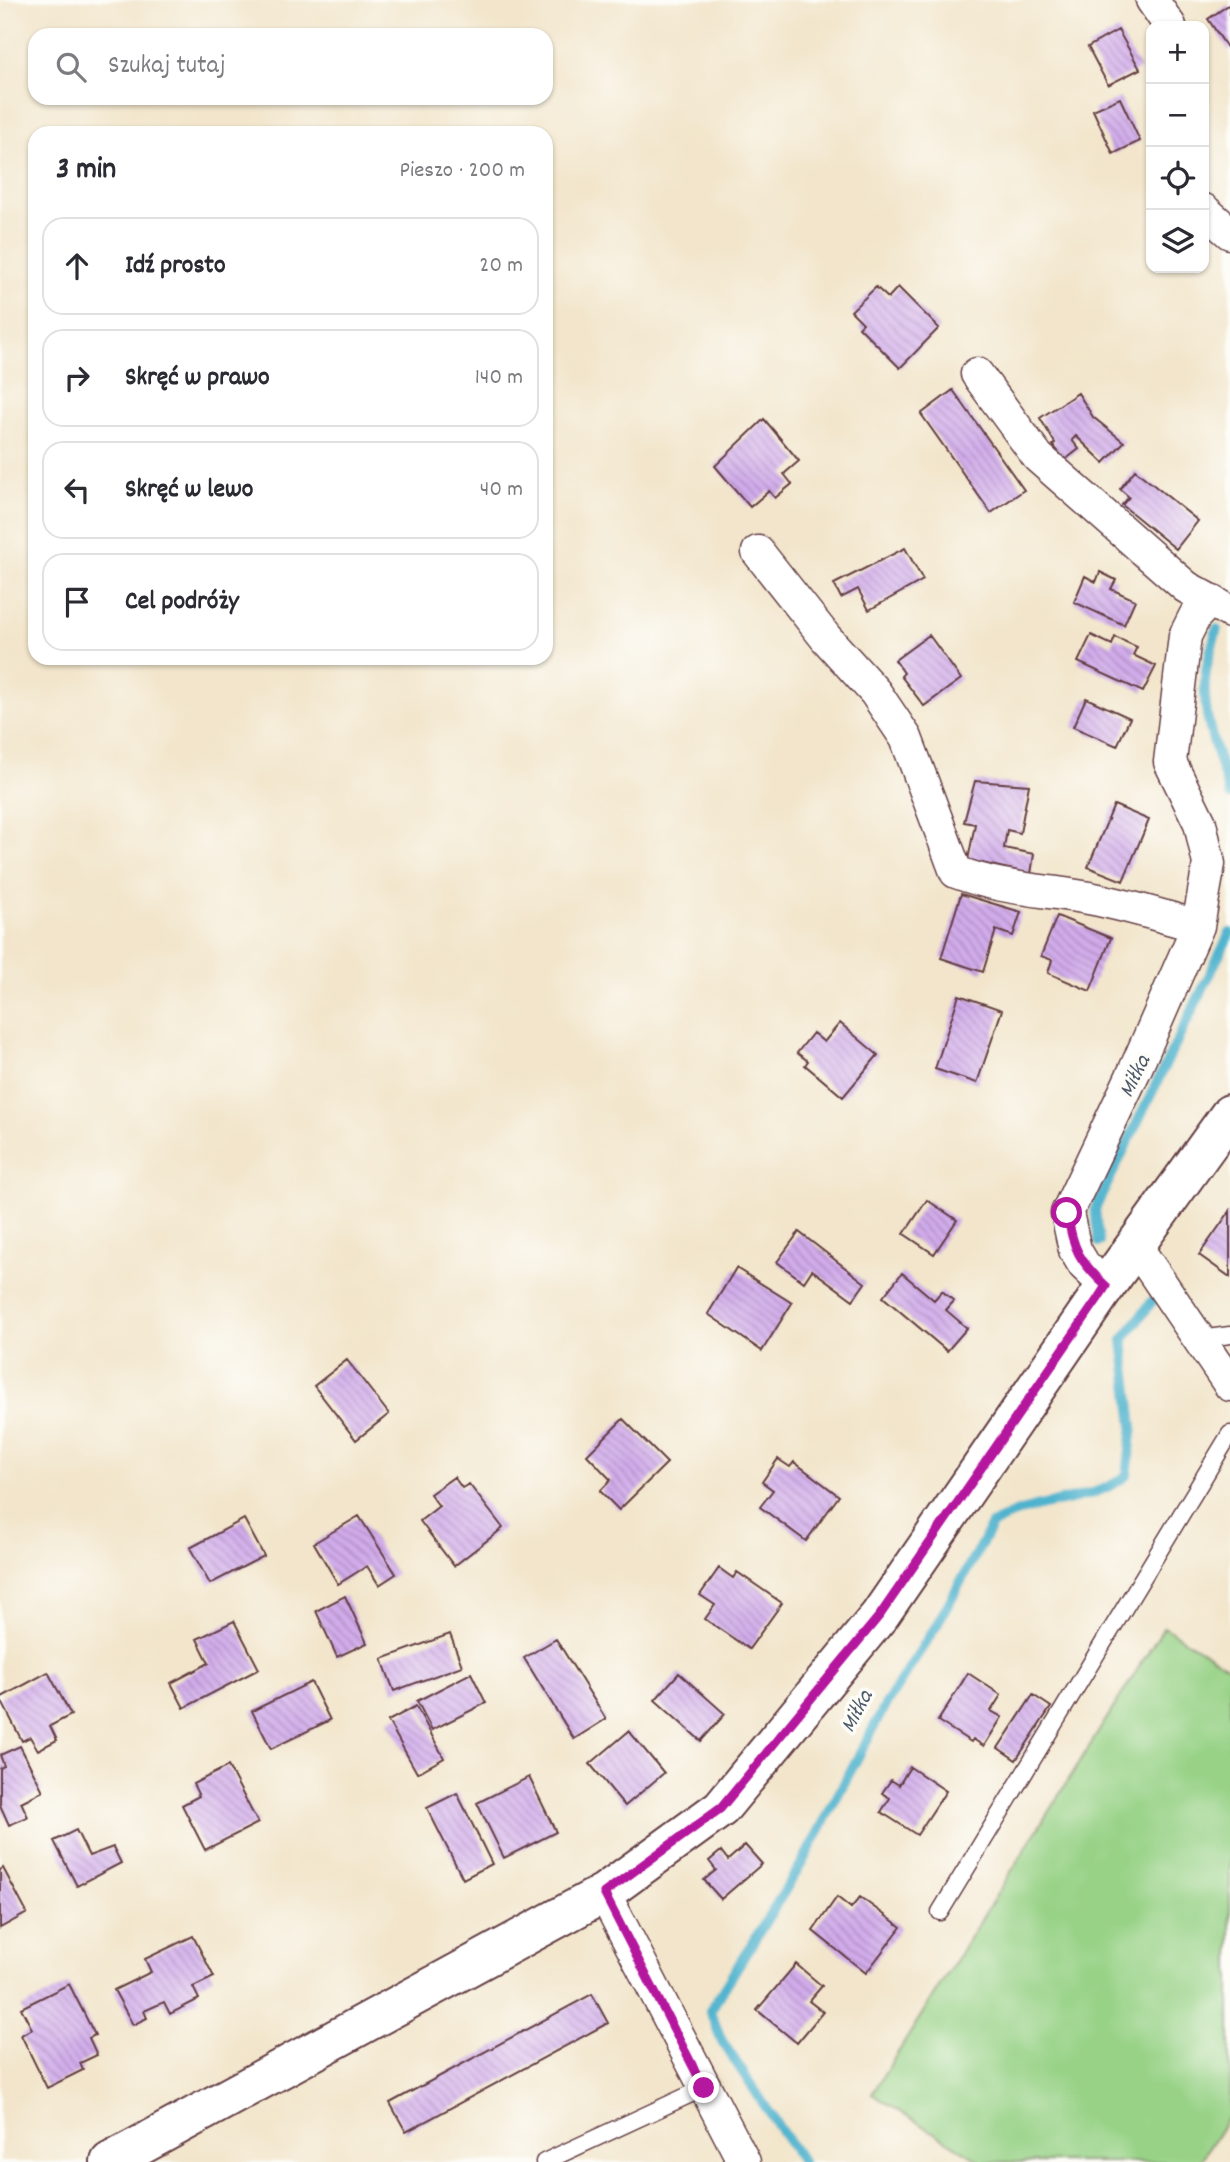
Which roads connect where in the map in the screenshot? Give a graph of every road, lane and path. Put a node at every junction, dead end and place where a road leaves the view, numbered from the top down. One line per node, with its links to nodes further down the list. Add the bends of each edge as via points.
1 (1152, 0): 2 (street)
2 (1167, 21)
3 (1209, 214): 4 (street)
4 (1230, 233)
5 (977, 374): 7 (street, via 1038,457 1186,587)
6 (758, 552): 8 (street, via 875,692 906,738 956,872)
7 (1220, 606): 8 (street, via 1195,616 1185,636 1170,762 1200,822 1209,864)
8 (1198, 926): 11 (street, via 1067,1213 1075,1250)
9 (1230, 1114): 10 (street)
10 (1135, 1245): 11 (street); 12 (street)
11 (1106, 1286): 15 (street, via 880,1615 784,1732 721,1808)
12 (1215, 1337): 13 (street)
13 (1230, 1385)
14 (1230, 1434): 16 (lane)
15 (604, 1893): 17 (street); 18 (street)
16 (940, 1912)
17 (704, 2088): 19 (lane); 20 (street)
18 (110, 2162)
19 (544, 2162)
20 (744, 2162)

